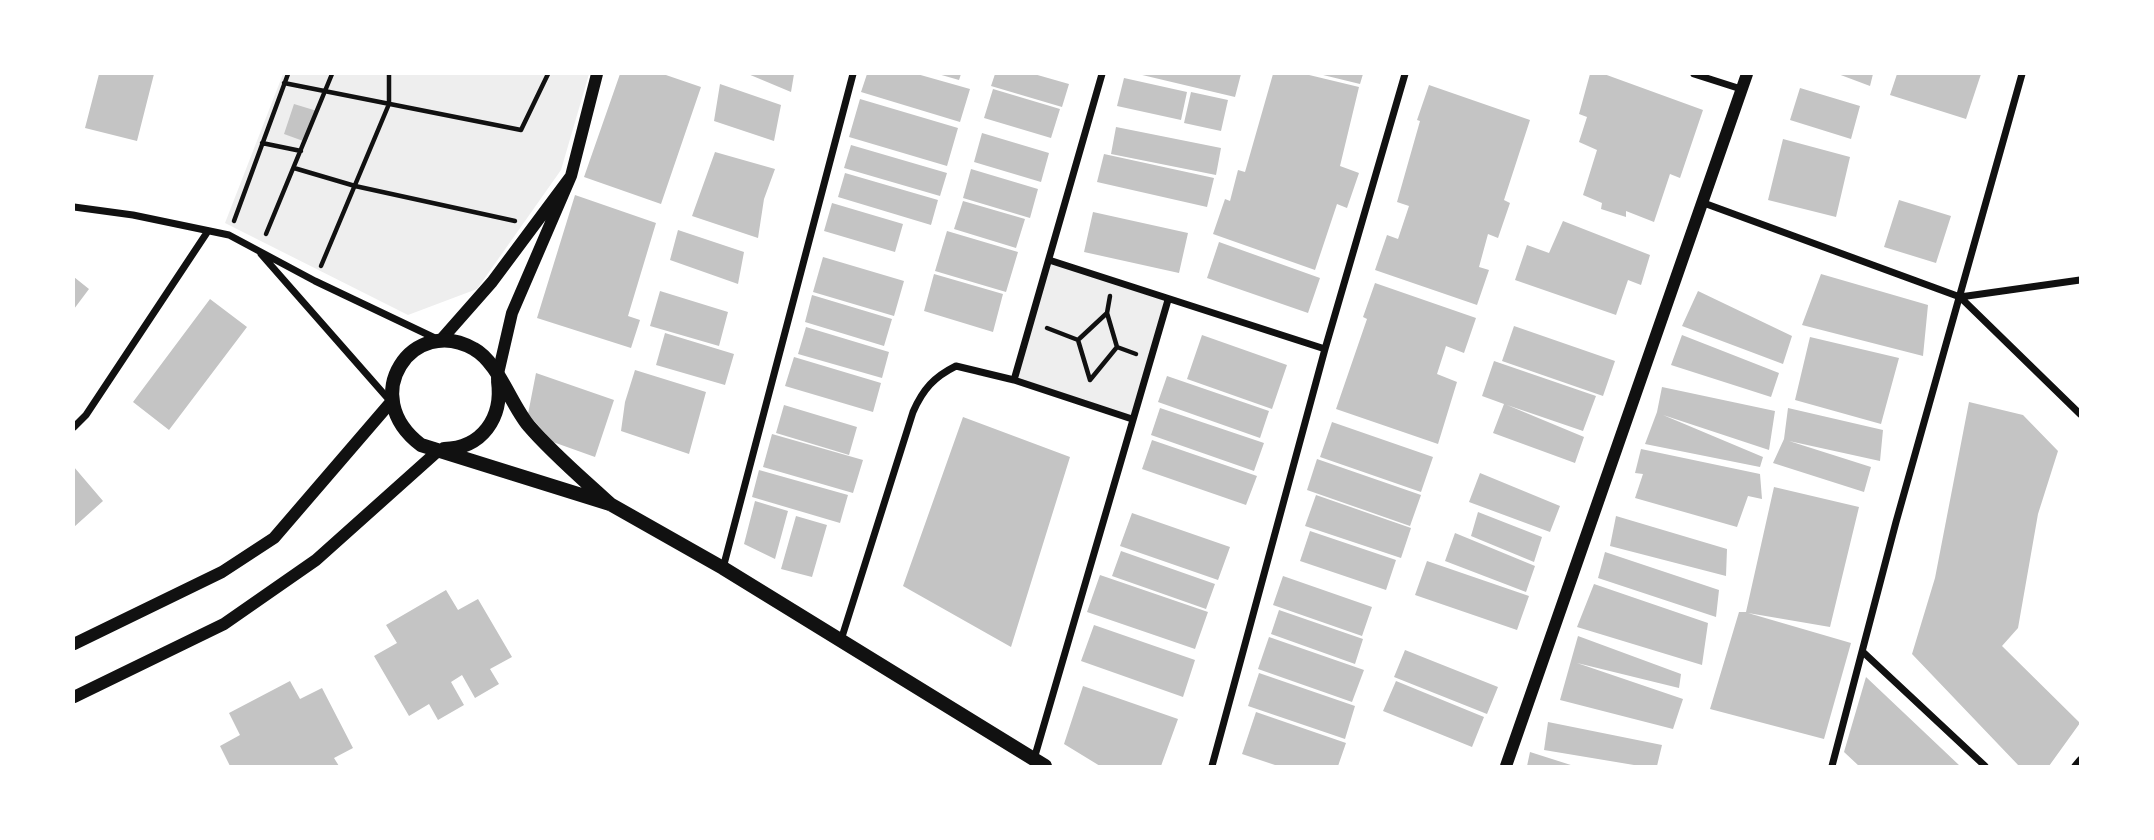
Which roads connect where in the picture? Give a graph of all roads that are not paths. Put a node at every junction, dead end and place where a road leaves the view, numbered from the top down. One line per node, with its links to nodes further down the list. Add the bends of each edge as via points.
1 (597, 74): 9 (street)
2 (853, 74): 28 (street)
3 (1102, 74): 14 (street)
4 (1405, 74): 19 (street)
5 (1694, 74): 8 (street)
6 (1747, 74): 8 (street)
7 (2022, 74): 16 (street)
8 (1741, 89): 10 (street)
9 (570, 176): 18 (street, via 492,282); 20 (street, via 512,313)
10 (1701, 202): 16 (street); 36 (street)
11 (74, 207): 12 (street)
12 (208, 230): 13 (street); 25 (street)
13 (259, 250): 18 (street); 22 (street)
14 (1049, 260): 17 (street); 21 (street)
15 (2081, 280): 16 (street)
16 (1960, 297): 23 (street); 31 (street)
17 (1168, 300): 19 (street); 24 (street)
18 (440, 341): 20 (main road, via 475,349); 22 (main road, via 423,345 398,368)
19 (1325, 349): 35 (street)
20 (497, 378): 26 (main road, via 498,405 488,430 457,449); 27 (main road, via 528,426)
21 (1014, 380): 24 (street); 29 (street, via 956,366 922,391)
22 (391, 402): 26 (main road, via 407,434 421,445); 30 (street, via 274,538 222,572)
23 (2081, 414)
24 (1132, 419): 34 (street)
25 (74, 427)
26 (439, 450): 27 (main road); 32 (street, via 316,560 225,624)
27 (610, 504): 28 (main road)
28 (723, 568): 29 (main road)
29 (840, 640): 34 (main road)
30 (74, 645)
31 (1863, 652): 37 (street); 38 (street)
32 (74, 696)
33 (2081, 760): 39 (street)
34 (1039, 763)
35 (1212, 766)
36 (1506, 766)
37 (1832, 766)
38 (1985, 766)
39 (2075, 766)

